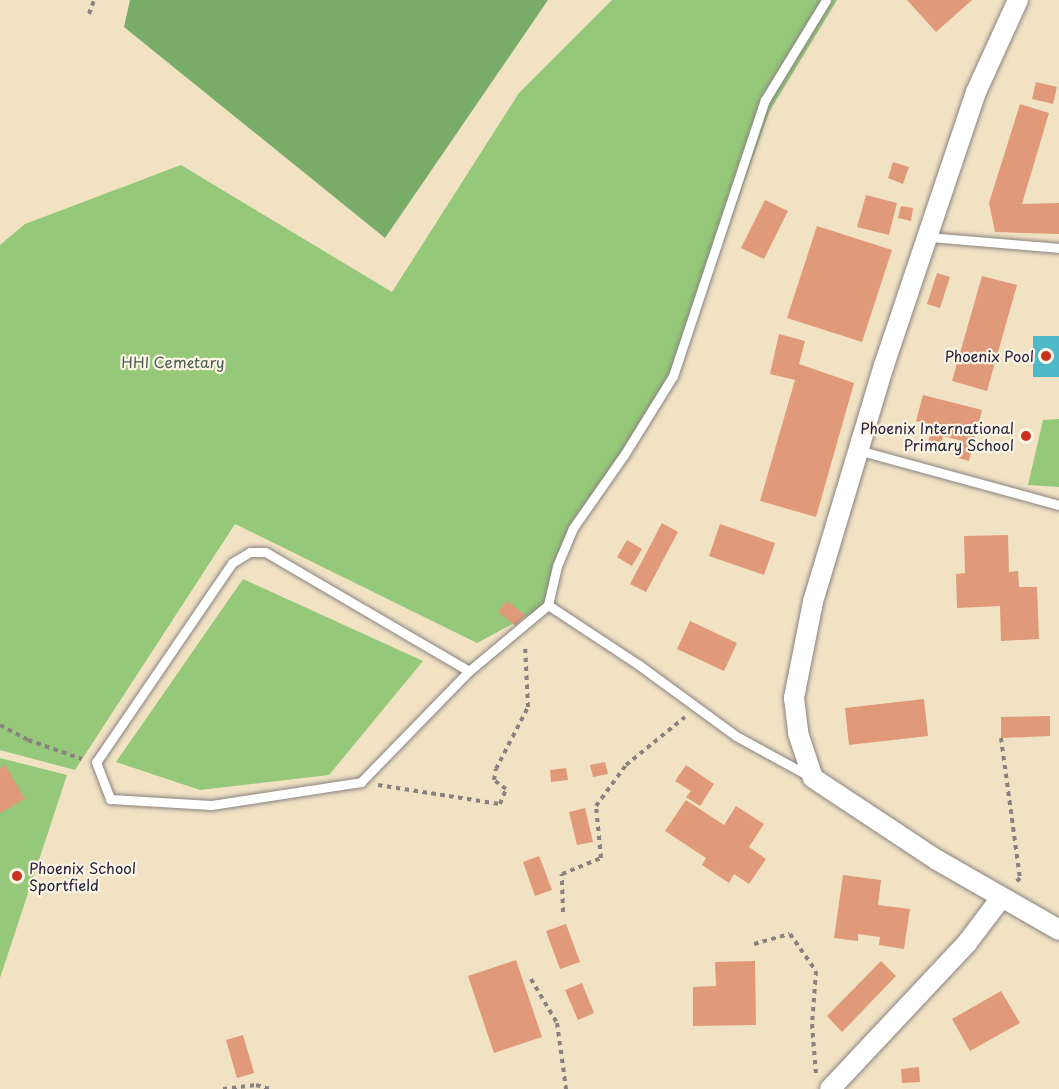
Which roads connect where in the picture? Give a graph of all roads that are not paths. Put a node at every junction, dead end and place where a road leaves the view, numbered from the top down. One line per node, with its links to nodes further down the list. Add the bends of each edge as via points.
1 (826, 0): 7 (lane, via 765,100 673,376 573,528 557,566)
2 (1018, 0): 3 (street, via 976,92)
3 (929, 237): 4 (lane); 5 (street)
4 (1059, 248)
5 (858, 450): 6 (lane); 9 (street, via 803,639 794,698 798,733)
6 (1059, 506)
7 (548, 605): 8 (lane); 9 (lane, via 736,736)
8 (469, 671): 8 (lane, via 361,782 211,805 110,799 96,762 232,563 250,552 265,552)
9 (813, 778): 10 (street, via 854,808)
10 (1001, 898): 11 (street); 12 (street, via 968,943)
11 (1059, 930)
12 (823, 1084)

